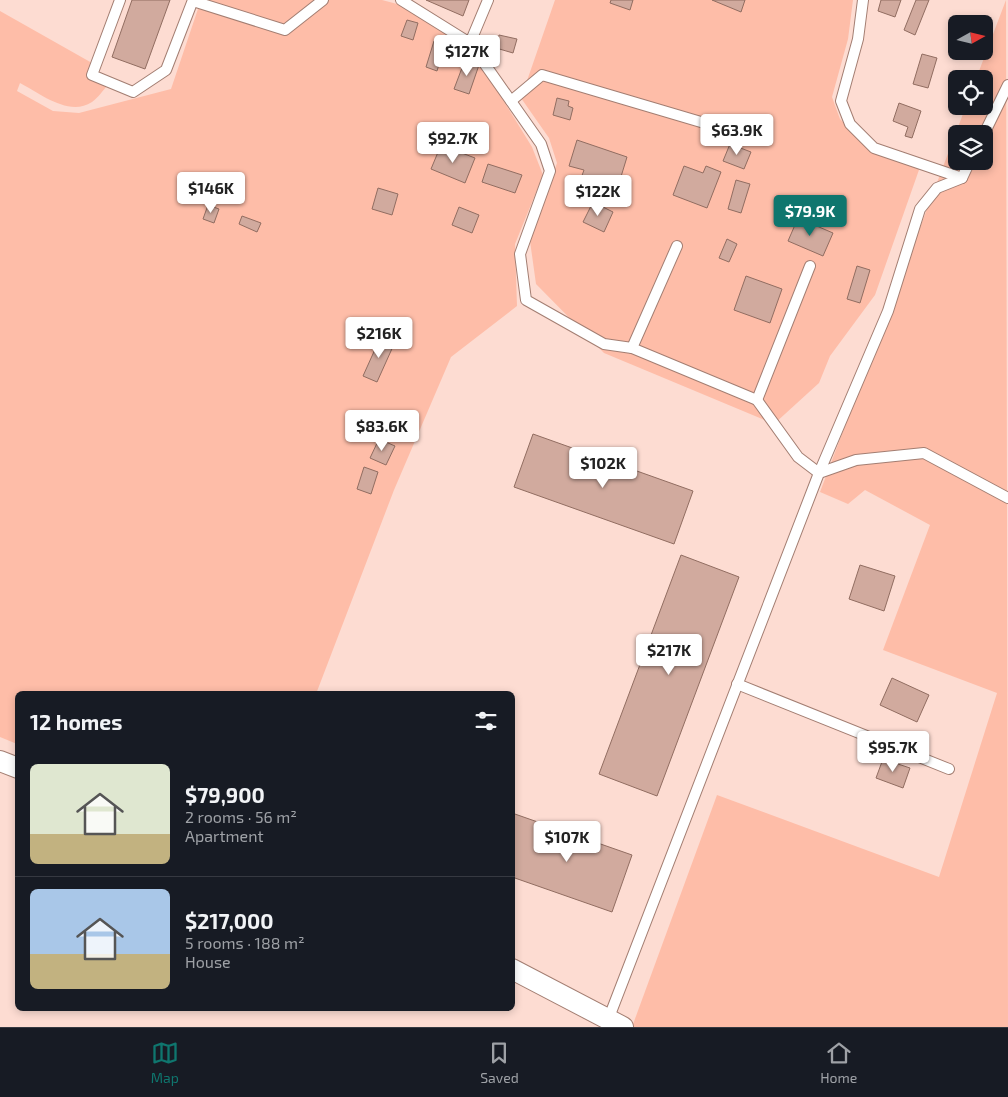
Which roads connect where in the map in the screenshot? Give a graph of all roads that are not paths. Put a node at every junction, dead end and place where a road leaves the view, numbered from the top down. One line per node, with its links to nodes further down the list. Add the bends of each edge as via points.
1 (120, 0): 2 (lane, via 92,75 133,92 166,70)
2 (193, 0): 3 (lane, via 285,30)
3 (323, 0)
4 (402, 0): 7 (lane)
5 (488, 0): 7 (lane)
6 (863, 0): 13 (lane, via 858,39 841,101 850,124 874,148)
7 (470, 43): 9 (lane)
8 (1008, 85): 10 (lane)
9 (510, 101): 11 (lane, via 542,75); 16 (lane, via 540,144 550,171 520,254 526,300 604,344)
10 (988, 125)
11 (755, 138)
12 (966, 170): 13 (lane)
13 (962, 178): 18 (lane, via 937,188 920,209 888,311)
14 (677, 246): 16 (lane)
15 (810, 266): 17 (lane)
16 (632, 348): 17 (lane)
17 (757, 400): 18 (lane, via 798,457)
18 (819, 473): 19 (lane, via 856,460 924,454); 20 (lane)
19 (1008, 498)
20 (737, 684): 23 (lane); 25 (lane)
21 (0, 761): 22 (street)
22 (15, 767)
23 (949, 769)
24 (515, 972): 25 (street)
25 (616, 1023)

